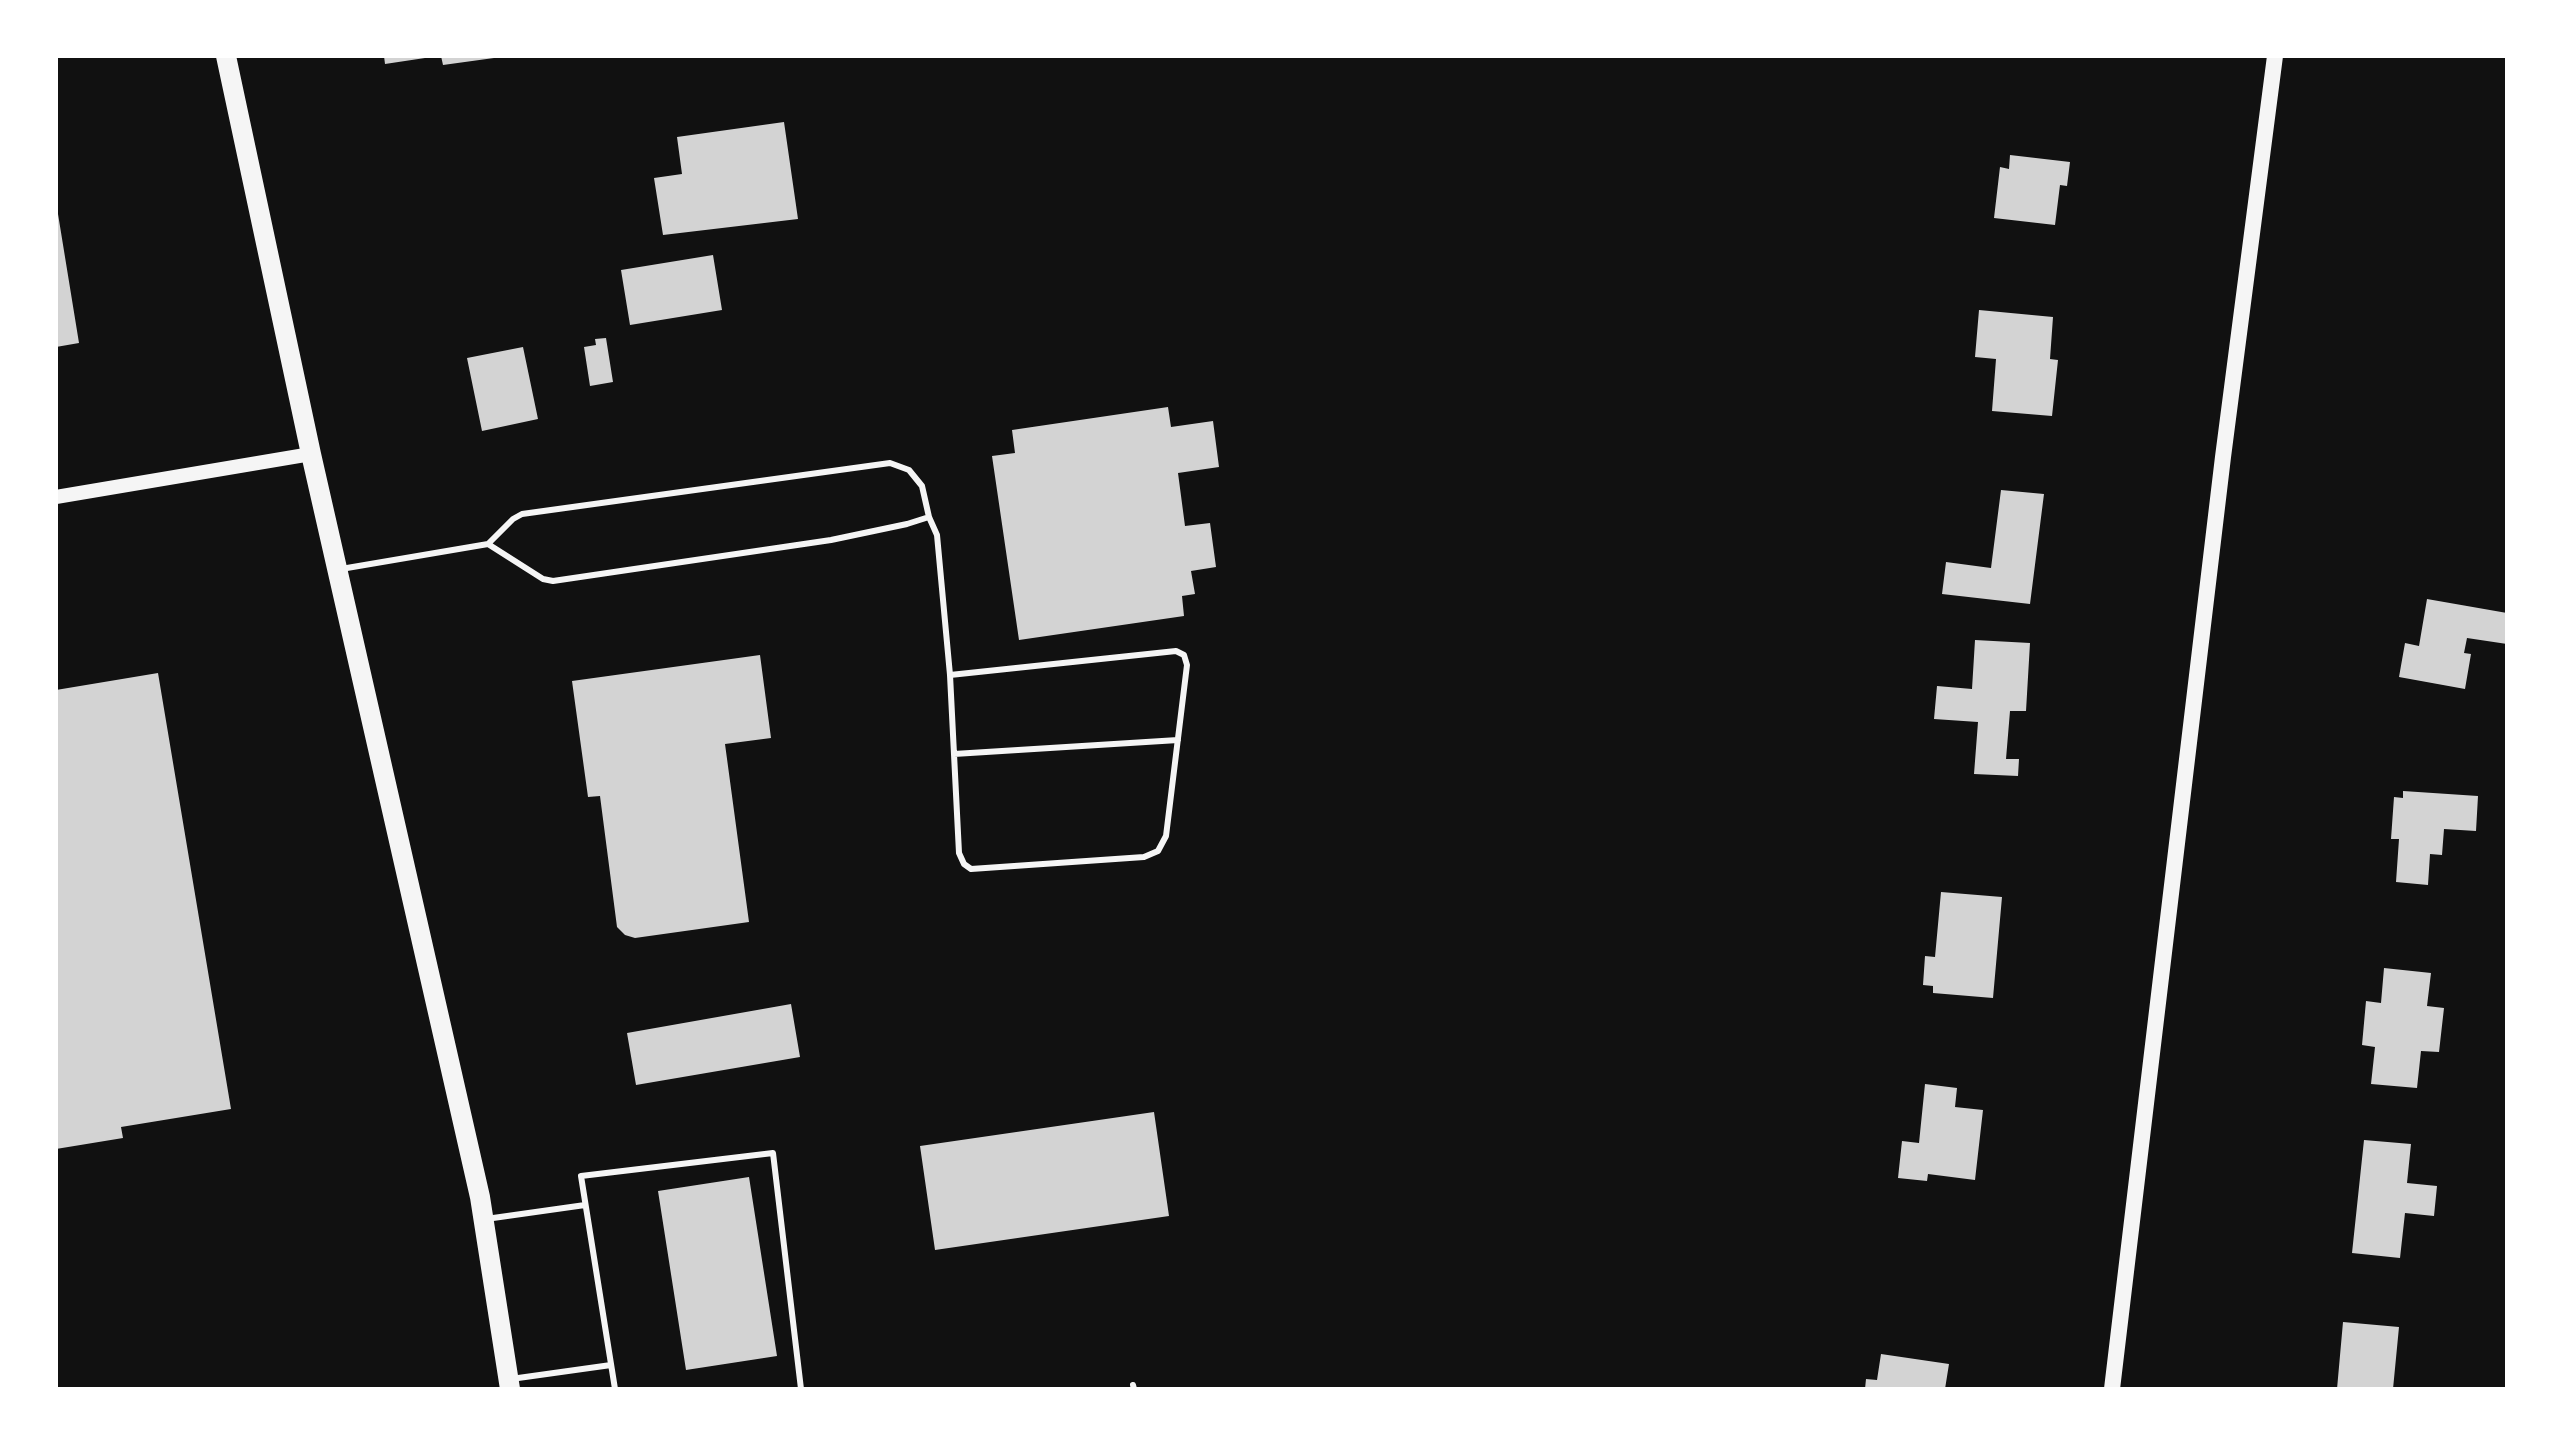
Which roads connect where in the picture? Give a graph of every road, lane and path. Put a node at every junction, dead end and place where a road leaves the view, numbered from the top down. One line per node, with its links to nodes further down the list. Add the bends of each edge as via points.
1 (226, 56): 3 (main road)
2 (2275, 56): 17 (main road)
3 (311, 454): 4 (street); 7 (main road)
4 (56, 497)
5 (929, 517): 6 (lane, via 831,540 553,581); 6 (lane, via 922,486 909,470 890,463 522,514); 8 (lane, via 937,535)
6 (488, 544): 7 (lane)
7 (337, 570): 12 (main road)
8 (950, 675): 9 (lane, via 1176,651 1187,665); 10 (lane)
9 (1178, 740): 10 (lane); 10 (lane, via 1166,836 1158,851 1144,857 971,869 959,853)
10 (954, 754)
11 (585, 1205): 12 (lane); 13 (lane); 16 (lane, via 581,1176 773,1153)
12 (483, 1219): 14 (main road)
13 (611, 1365): 14 (lane); 15 (lane)
14 (509, 1384)
15 (615, 1389)
16 (801, 1389)
17 (2112, 1389)

